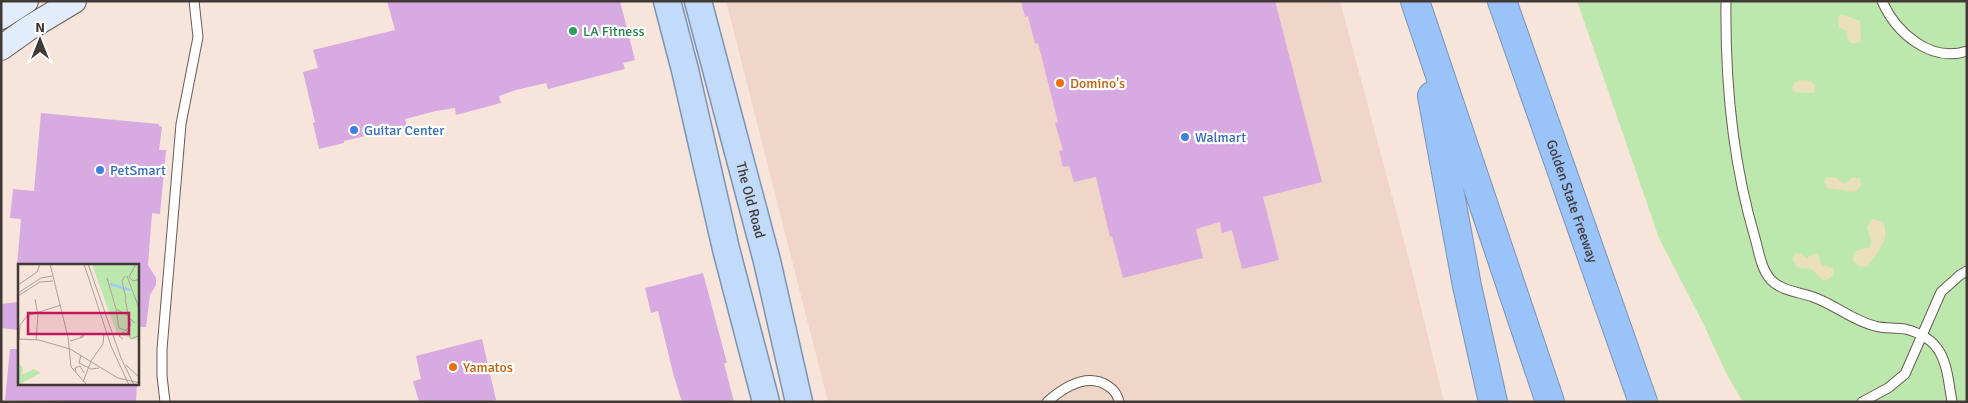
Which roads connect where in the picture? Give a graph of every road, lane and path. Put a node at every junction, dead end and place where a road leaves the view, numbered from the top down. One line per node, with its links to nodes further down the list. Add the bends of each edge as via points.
1 (26, 1): 10 (main road)
2 (74, 1): 11 (main road)
3 (194, 1): 16 (lane, via 198,37 180,124 162,349)
4 (667, 1): 17 (main road)
5 (698, 1): 18 (main road, The Old Road, via 767,261)
6 (1415, 1): 21 (highway, via 1467,286); 22 (highway)
7 (1502, 1): 23 (highway, Golden State Freeway)
8 (1726, 1): 14 (lane, via 1732,130 1744,203 1763,267 1782,287 1875,326 1904,329)
9 (1882, 1): 12 (lane, via 1889,17 1926,49 1944,55)
10 (1, 17)
11 (1, 48)
12 (1967, 51)
13 (1967, 271): 14 (lane, via 1941,292)
14 (1923, 336): 15 (lane, via 1905,374); 25 (lane, via 1942,354)
15 (1877, 399): 24 (lane)
16 (165, 402)
17 (766, 402)
18 (799, 402)
19 (1047, 402): 20 (lane, via 1077,382 1089,379 1101,381 1111,388)
20 (1119, 402)
21 (1492, 402)
22 (1550, 402)
23 (1643, 402)
24 (1862, 402)
25 (1952, 402)

